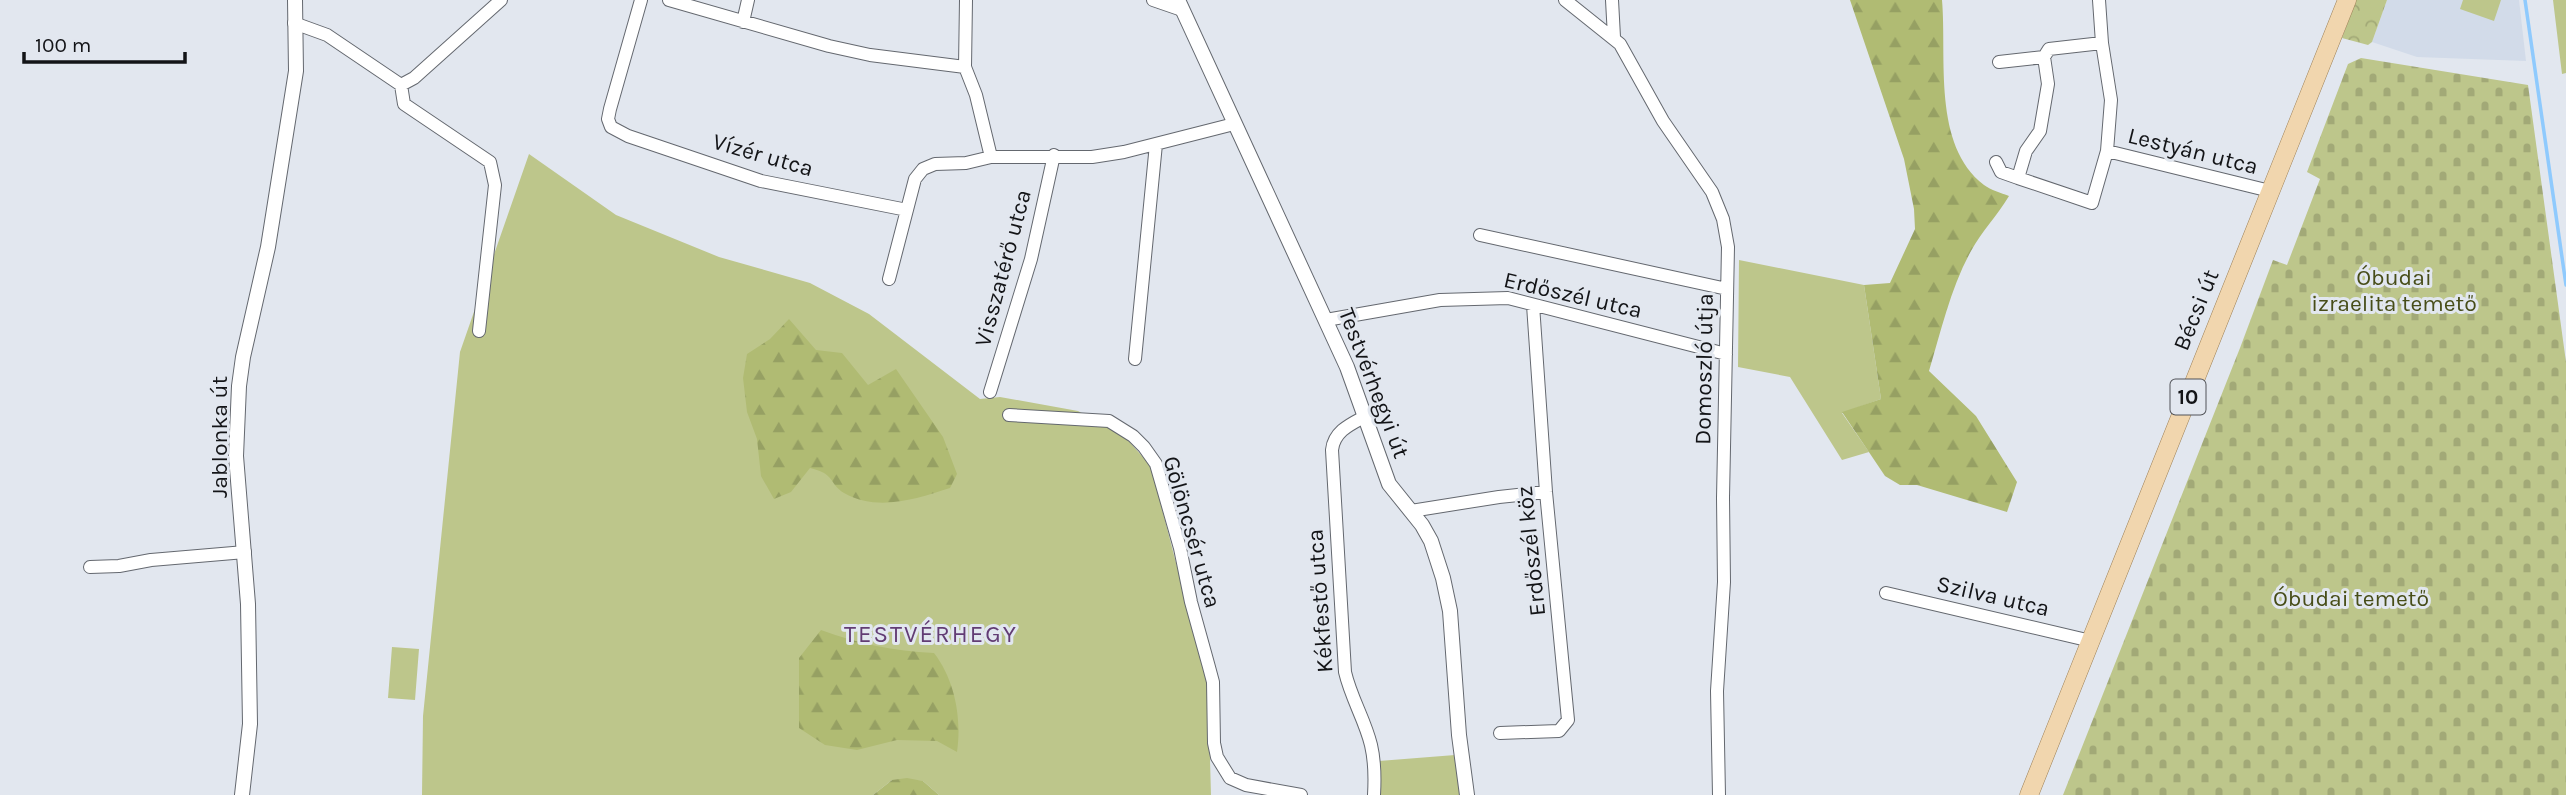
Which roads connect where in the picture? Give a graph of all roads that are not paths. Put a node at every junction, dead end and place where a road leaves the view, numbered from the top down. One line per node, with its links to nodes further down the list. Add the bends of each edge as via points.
1 (295, 0): 14 (street, Jablonka út)
2 (501, 0): 20 (street)
3 (641, 0): 29 (street, Vízér utca, via 610,109 611,127 761,181)
4 (669, 0): 13 (street)
5 (748, 0): 13 (street)
6 (966, 0): 19 (street)
7 (1153, 0): 12 (street)
8 (1565, 0): 15 (street, Domoszló útja)
9 (1612, 0): 15 (street)
10 (2099, 0): 16 (street)
11 (2347, 0): 28 (main road, Bécsi út / 10)
12 (1180, 5): 21 (street, Testvérhegyi út)
13 (743, 22): 19 (street, via 870,55)
14 (295, 23): 20 (street, via 327,35); 43 (street, Jablonka út, via 294,88 239,386 236,456)
15 (1614, 37): 32 (street, Domoszló útja, via 1716,200 1728,247)
16 (2102, 43): 17 (street, via 2049,50); 23 (street, via 2111,100)
17 (2044, 57): 18 (street); 27 (street, via 2048,84 2040,131 2026,151)
18 (1999, 62)
19 (965, 67): 25 (street)
20 (401, 85): 35 (street, via 404,104 490,162 495,185)
21 (1234, 124): 22 (street, Visszatérő utca); 34 (street, Testvérhegyi út)
22 (1156, 144): 24 (street, Visszatérő utca, via 1092,157); 37 (street)
23 (2107, 151): 27 (street, via 2092,203); 28 (street, Lestyán utca)
24 (1054, 155): 25 (street, Visszatérő utca); 38 (street, Visszatérő utca, via 1031,259)
25 (991, 157): 29 (street, Visszatérő utca, via 935,163 923,169 915,179)
26 (1996, 162): 27 (street, via 2001,172)
27 (2018, 178)
28 (2270, 191): 46 (main road, Bécsi út / 10)
29 (907, 210): 31 (street)
30 (1480, 235): 32 (street)
31 (889, 279)
32 (1727, 289): 36 (street, Domoszló útja)
33 (1533, 305): 34 (street, Erdőszél utca, via 1495,297 1440,300); 36 (street, Erdőszél utca); 41 (street, Erdőszél köz)
34 (1326, 320): 40 (street, Testvérhegyi út)
35 (479, 331)
36 (1726, 354): 52 (street, Domoszló útja, via 1724,582 1717,691)
37 (1135, 359)
38 (990, 391)
39 (1009, 415): 49 (street, Gölöncsér utca, via 1109,421 1139,441 1156,464 1180,548 1213,682 1217,757 1230,778)
40 (1366, 416): 42 (street, Testvérhegyi út, via 1389,484); 50 (street, Kékfestő utca, via 1339,433 1332,450 1345,672 1371,746)
41 (1546, 492): 42 (street); 47 (street, Erdőszél köz, via 1568,720 1559,731)
42 (1411, 511): 51 (street, Testvérhegyi út, via 1430,541 1450,611)
43 (245, 552): 44 (street); 48 (street, Jablonka út, via 250,724)
44 (90, 567)
45 (1886, 593): 46 (street, Szilva utca)
46 (2091, 641): 53 (main road, Bécsi út / 10)
47 (1500, 733)
48 (242, 795)
49 (1301, 795)
50 (1374, 795)
51 (1467, 795)
52 (1719, 795)
53 (2029, 795)

